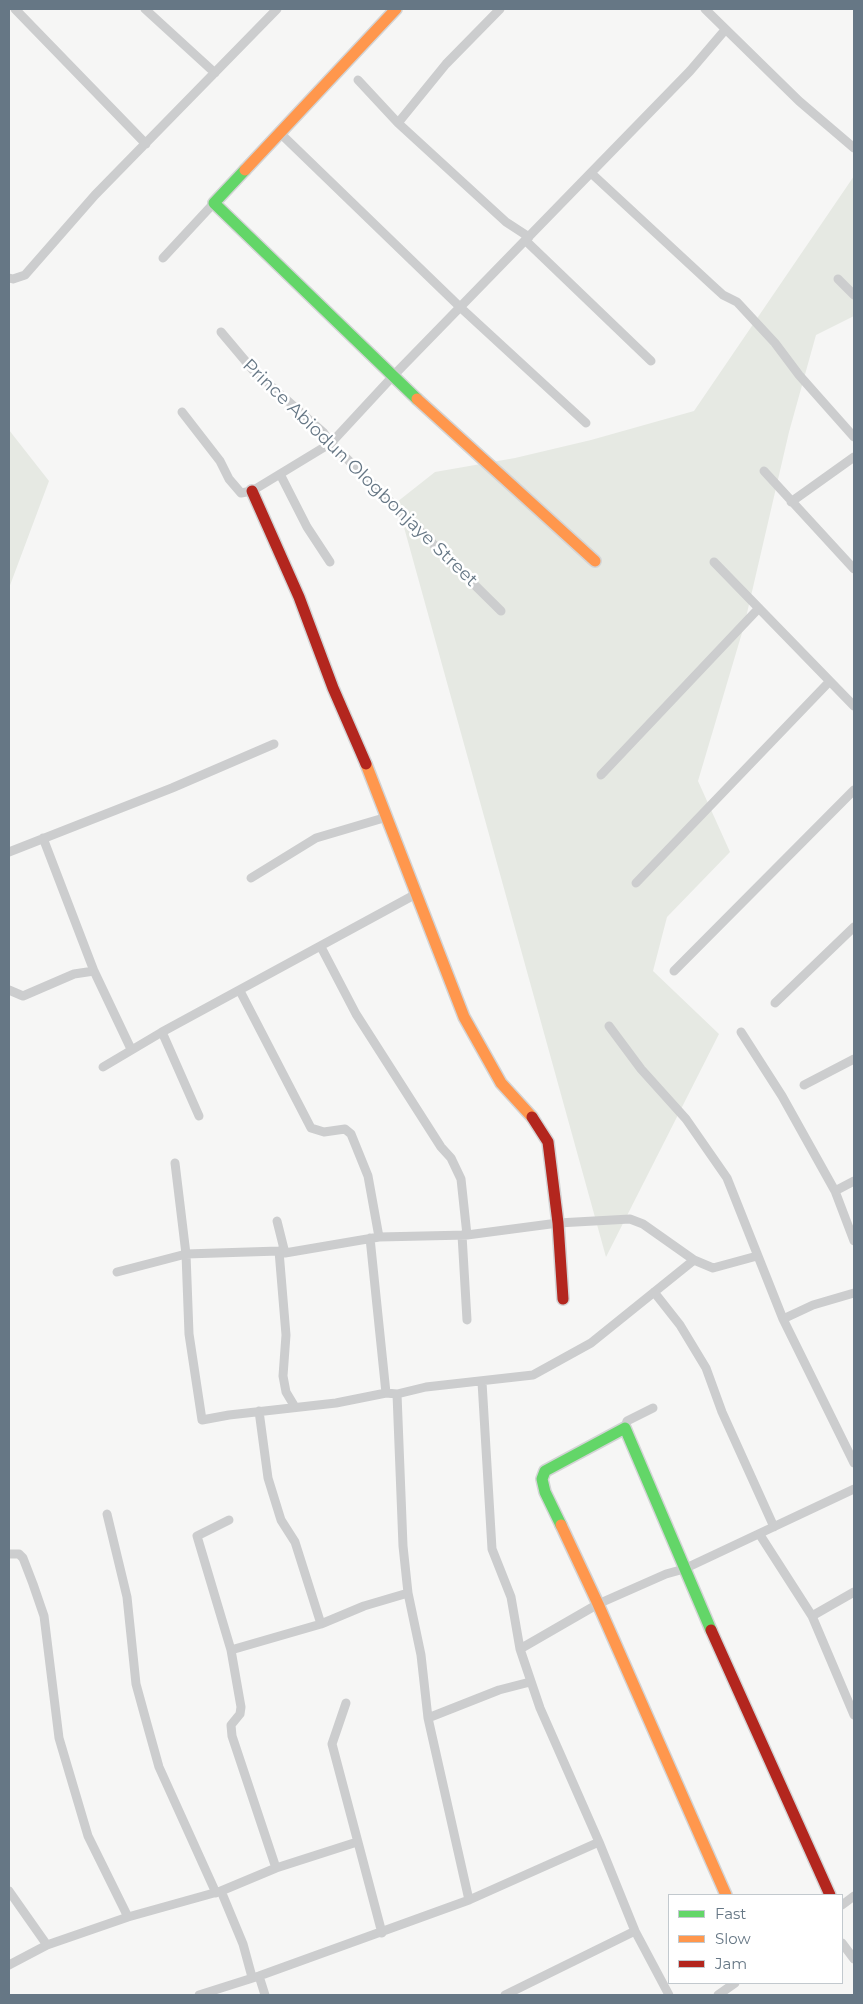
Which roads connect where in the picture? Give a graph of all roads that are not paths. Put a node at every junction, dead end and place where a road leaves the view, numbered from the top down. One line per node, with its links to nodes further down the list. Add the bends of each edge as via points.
1 (15, 9): 12 (street)
2 (145, 9): 8 (street)
3 (277, 9): 8 (street)
4 (396, 9): 11 (street)
5 (500, 9): 10 (street, via 446,64)
6 (705, 9): 7 (street)
7 (725, 30): 13 (street); 14 (street)
8 (215, 73): 12 (street)
9 (358, 80): 10 (street)
10 (398, 123): 16 (street)
11 (280, 133): 15 (street); 21 (street)
12 (146, 144): 18 (street, via 25,275)
13 (854, 148)
14 (591, 173): 16 (street); 27 (street, via 723,295 737,302)
15 (214, 203): 17 (street); 24 (street)
16 (528, 239): 21 (street); 23 (street)
17 (163, 258)
18 (9, 278)
19 (838, 279): 20 (street)
20 (854, 295)
21 (461, 308): 24 (street); 26 (street)
22 (221, 332): 28 (street, Prince Abiodun Ologbonjaye Street, via 252,370 323,432)
23 (651, 361)
24 (394, 375): 28 (street); 34 (street)
25 (182, 412): 32 (street, via 241,493)
26 (586, 423)
27 (854, 438)
28 (331, 443): 31 (street); 39 (street, Prince Abiodun Ologbonjaye Street)
29 (854, 457): 33 (street)
30 (764, 471): 33 (street)
31 (280, 474): 32 (street); 35 (street, via 307,527)
32 (252, 491): 45 (street, via 299,597)
33 (791, 502): 37 (street)
34 (595, 561)
35 (330, 562)
36 (714, 562): 38 (street)
37 (854, 569)
38 (759, 608): 40 (street); 43 (street)
39 (501, 611)
40 (829, 682): 41 (street); 49 (street)
41 (854, 706)
42 (274, 744): 46 (street)
43 (601, 775)
44 (854, 790): 54 (street)
45 (387, 817): 48 (street, via 316,838); 50 (street)
46 (43, 838): 47 (street); 53 (street)
47 (9, 852)
48 (251, 878)
49 (636, 883)
50 (416, 894): 52 (street); 70 (street, via 464,1017 501,1083 531,1115 548,1142)
51 (854, 928): 57 (street)
52 (322, 947): 56 (street); 71 (street, via 356,1014 451,1158 461,1179)
53 (94, 971): 55 (street, via 74,974 23,996); 61 (street)
54 (674, 971)
55 (9, 990)
56 (240, 991): 59 (street); 72 (street, via 311,1128 324,1132 345,1129 352,1134 368,1176)
57 (775, 1003)
58 (609, 1026): 76 (street, via 640,1069 686,1120 726,1178)
59 (162, 1032): 61 (street); 65 (street)
60 (742, 1032): 68 (street)
61 (131, 1049): 63 (street)
62 (854, 1059): 64 (street)
63 (103, 1067)
64 (804, 1085)
65 (199, 1116)
66 (175, 1163): 75 (street)
67 (854, 1182): 68 (street)
68 (835, 1191): 73 (street)
69 (277, 1221): 74 (street)
70 (558, 1223): 71 (street); 77 (street, via 636,1220); 81 (street)
71 (464, 1235): 72 (street); 83 (street)
72 (375, 1237): 74 (street); 85 (street)
73 (854, 1241)
74 (282, 1252): 75 (street); 87 (street, via 286,1335 283,1376 286,1392)
75 (186, 1254): 78 (street); 89 (street, via 189,1334 202,1420)
76 (757, 1256): 77 (street, via 719,1268); 82 (street)
77 (694, 1260): 79 (street)
78 (117, 1272)
79 (654, 1292): 84 (street, via 591,1344 532,1375); 95 (street, via 680,1325 706,1368 722,1412)
80 (854, 1293): 82 (street, via 813,1305)
81 (563, 1299)
82 (783, 1319): 91 (street)
83 (467, 1320)
84 (482, 1382): 86 (street, via 426,1387); 104 (street, via 492,1549 511,1597)
85 (386, 1393): 86 (street); 87 (street)
86 (397, 1394): 99 (street)
87 (295, 1408): 89 (street)
88 (653, 1408): 90 (street, via 627,1421)
89 (259, 1411): 103 (street, via 268,1478 281,1520 295,1542)
90 (625, 1428): 98 (street); 101 (street, via 545,1471 542,1479 545,1492)
91 (854, 1463)
92 (854, 1489): 95 (street)
93 (107, 1514): 114 (street, via 127,1597 136,1684 157,1758)
94 (229, 1520): 105 (street, via 197,1536)
95 (774, 1527): 96 (street)
96 (760, 1535): 98 (street); 102 (street)
97 (9, 1554): 120 (street, via 19,1554 23,1558 44,1616 59,1738 88,1836)
98 (684, 1569): 101 (street); 116 (street)
99 (408, 1592): 103 (street); 109 (street, via 421,1655)
100 (854, 1592): 102 (street)
101 (598, 1604): 104 (street); 115 (street)
102 (812, 1616): 108 (street)
103 (320, 1624): 105 (street)
104 (520, 1649): 106 (street)
105 (231, 1650): 112 (street, via 241,1708 231,1725 232,1736)
106 (530, 1682): 109 (street, via 499,1690); 111 (street)
107 (346, 1704): 110 (street, via 332,1744)
108 (854, 1715)
109 (428, 1718): 118 (street)
110 (357, 1842): 112 (street); 122 (street)
111 (599, 1842): 118 (street); 121 (street)
112 (276, 1868): 114 (street)
113 (9, 1890): 124 (street)
114 (218, 1892): 120 (street); 127 (street)
115 (726, 1894)
116 (830, 1894)
117 (854, 1896): 119 (street)
118 (469, 1900): 122 (street)
119 (843, 1904)
120 (128, 1918): 124 (street)
121 (635, 1931): 131 (street); 132 (street)
122 (382, 1933): 127 (street)
123 (843, 1944): 125 (street)
124 (47, 1945): 126 (street)
125 (854, 1958)
126 (9, 1965)
127 (256, 1977): 129 (street); 130 (street)
128 (734, 1984): 133 (street)
129 (199, 1995)
130 (265, 1995)
131 (504, 1995)
132 (669, 1995)
133 (718, 1995)

